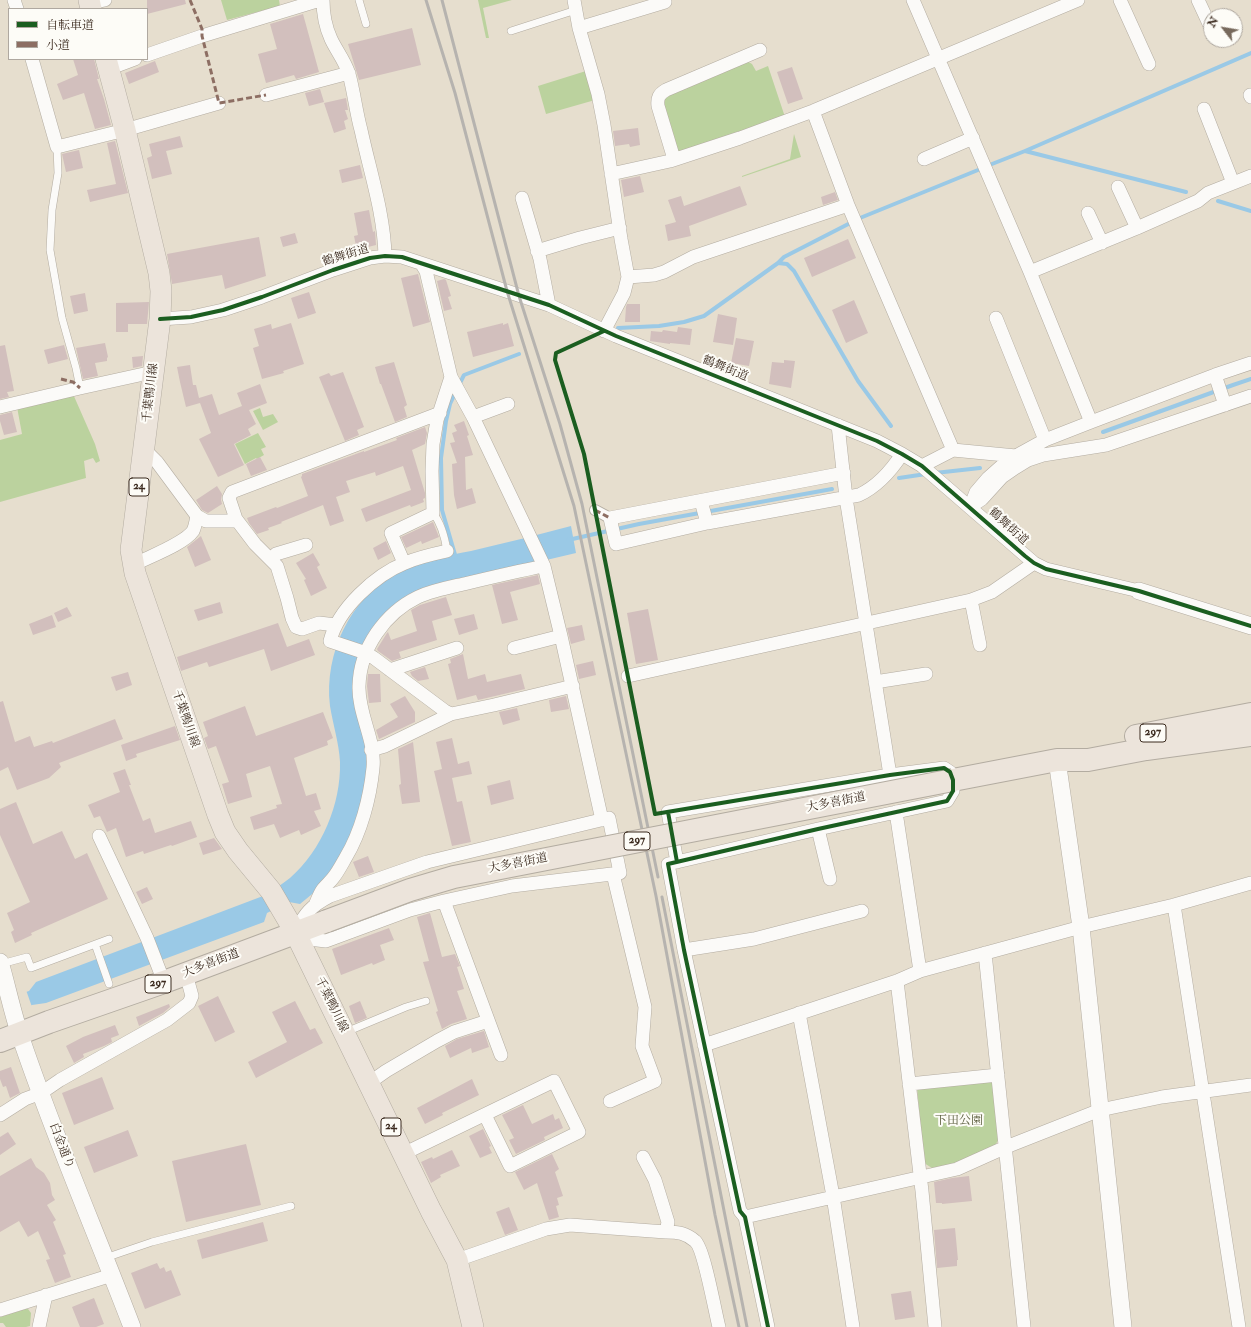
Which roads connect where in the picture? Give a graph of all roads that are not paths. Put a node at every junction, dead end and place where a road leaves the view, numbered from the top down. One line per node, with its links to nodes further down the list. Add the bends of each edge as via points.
1 (321, 0): 14 (street); 20 (street, via 326,27)
2 (359, 0): 10 (lane)
3 (913, 0): 15 (street)
4 (1078, 0): 15 (street)
5 (1120, 0): 19 (street)
6 (1198, 0): 9 (street)
7 (666, 2): 11 (street)
8 (575, 5): 11 (street); 12 (lane)
9 (1203, 11)
10 (366, 24)
11 (579, 28): 30 (street, via 598,94)
12 (511, 31)
13 (760, 50): 28 (street, via 660,94 658,106)
14 (148, 55)
15 (938, 59): 24 (street); 26 (street)
16 (32, 60): 27 (street)
17 (132, 60): 18 (street, via 118,64)
18 (107, 62): 25 (main road, 千葉鴨川線 / 24)
19 (1149, 64)
20 (349, 73): 21 (street); 41 (street, via 383,228)
21 (266, 95)
22 (219, 103): 25 (street)
23 (1204, 108): 32 (street)
24 (812, 111): 28 (street); 35 (street)
25 (125, 130): 27 (street); 47 (main road, 千葉鴨川線 / 24, via 159,273 162,291)
26 (972, 138): 29 (street); 43 (street)
27 (58, 147): 53 (lane, via 58,173 52,210 50,250 62,318)
28 (674, 159): 30 (street)
29 (924, 159)
30 (611, 174): 37 (street)
31 (1251, 176): 32 (street)
32 (1233, 183): 38 (street)
33 (1118, 187): 38 (street)
34 (522, 198): 40 (street)
35 (848, 205): 44 (street, via 693,257 664,272); 64 (street)
36 (1088, 213): 39 (street)
37 (620, 228): 40 (street); 44 (street)
38 (1137, 228): 39 (street)
39 (1102, 242): 43 (street)
40 (537, 250): 45 (street)
41 (385, 256): 42 (street, 鶴舞街道, via 402,257); 47 (street, 鶴舞街道, via 349,264 223,310 191,317)
42 (421, 263): 45 (street, 鶴舞街道); 52 (street, via 426,271)
43 (1030, 272): 60 (street)
44 (628, 277): 48 (street, via 624,293)
45 (549, 305): 48 (street, 鶴舞街道)
46 (996, 318): 62 (street)
47 (160, 319): 50 (main road, 千葉鴨川線 / 24)
48 (604, 331): 61 (street, 鶴舞街道)
49 (1251, 363): 51 (street)
50 (153, 372): 53 (street); 63 (main road, 千葉鴨川線 / 24)
51 (1214, 375): 56 (street); 60 (street)
52 (451, 377): 58 (street); 59 (street)
53 (80, 388): 57 (street)
54 (1250, 399): 56 (street)
55 (508, 404): 59 (street)
56 (1225, 405): 71 (street, via 1106,444 1028,460 1002,477 982,499)
57 (0, 407)
58 (440, 413): 73 (street, via 436,420 433,444); 76 (street, via 232,492 229,498)
59 (473, 416): 83 (street)
60 (1091, 422): 62 (street)
61 (838, 425): 65 (street, 鶴舞街道); 68 (street)
62 (1045, 440): 66 (street)
63 (144, 448): 74 (street); 82 (main road, 千葉鴨川線 / 24, via 131,550)
64 (953, 450): 66 (street); 67 (street)
65 (902, 454): 67 (street, 鶴舞街道); 69 (street, via 894,468 870,490)
66 (1016, 456): 71 (street, via 988,478 976,492)
67 (922, 466): 71 (street, 鶴舞街道)
68 (844, 473): 69 (street); 70 (street)
69 (846, 498): 77 (street); 87 (street)
70 (701, 501): 75 (street); 77 (street)
71 (970, 507): 84 (street, 鶴舞街道)
72 (595, 510): 75 (street)
73 (433, 513): 79 (lane, via 446,541); 81 (street, via 391,533)
74 (197, 516): 76 (street, via 206,521); 82 (street, via 194,530 189,536)
75 (610, 518): 77 (street, via 616,544)
76 (236, 519): 80 (street)
77 (707, 523)
78 (306, 546): 80 (street, via 276,554)
79 (447, 551): 81 (street)
80 (271, 560): 88 (street, via 277,566 296,627 302,629 319,623)
81 (404, 563): 88 (street, via 364,590)
82 (133, 564): 120 (main road, 千葉鴨川線 / 24, via 225,832 276,898)
83 (544, 564): 90 (street); 94 (street, via 418,597 402,606 378,629)
84 (1034, 564): 85 (street, 鶴舞街道); 86 (street, via 992,592)
85 (1139, 591): 89 (street, 鶴舞街道)
86 (971, 600): 87 (street); 91 (street)
87 (866, 624): 97 (street); 98 (street)
88 (336, 625): 94 (street, via 330,641)
89 (1251, 626)
90 (561, 636): 93 (street); 99 (street)
91 (980, 645)
92 (457, 648): 95 (street)
93 (514, 648)
94 (366, 653): 95 (street); 103 (street, via 360,673 359,694)
95 (390, 670): 100 (street)
96 (926, 674): 98 (street)
97 (628, 676)
98 (875, 682): 105 (street)
99 (573, 686): 100 (street); 108 (street)
100 (451, 714): 103 (street)
101 (1251, 714): 104 (highway, 大多喜街道 / 297, via 1087,746)
102 (1251, 735): 104 (highway, 大多喜街道 / 297, via 1146,749 1088,760)
103 (372, 750): 118 (street, via 373,769 367,802 358,831 345,858 322,890)
104 (1057, 760): 106 (highway, 大多喜街道 / 297); 119 (street)
105 (890, 775): 106 (street, via 944,768 950,772); 111 (street, via 668,812)
106 (952, 780): 107 (street, via 953,792 947,801); 118 (highway, 大多喜街道 / 297, bridge, via 454,877)
107 (896, 812): 109 (street); 126 (street)
108 (602, 820): 112 (street, via 608,818 620,873); 118 (street, via 428,862 330,896)
109 (818, 829): 111 (street); 113 (street)
110 (99, 836): 127 (street)
111 (677, 862): 123 (street, via 668,864)
112 (613, 874): 115 (street, via 512,886); 145 (street, via 645,1007 642,1046 655,1081)
113 (830, 879)
114 (1251, 884): 116 (street)
115 (444, 901): 120 (street, via 410,910 326,942 309,939); 133 (street)
116 (1174, 905): 119 (street); 143 (street)
117 (862, 911): 123 (street, via 754,939)
118 (322, 912): 120 (highway, 大多喜街道 / 297)
119 (1081, 928): 124 (street); 146 (street)
120 (295, 932): 128 (highway, 大多喜街道 / 297); 135 (main road, 千葉鴨川線 / 24)
121 (108, 939): 122 (lane)
122 (95, 944): 125 (lane, via 31,968 27,957); 130 (lane)
123 (684, 950): 137 (street)
124 (985, 953): 126 (street); 139 (street)
125 (0, 963): 134 (street, 白金通り)
126 (920, 971): 129 (street)
127 (160, 973): 128 (highway, 大多喜街道 / 297); 134 (highway, 大多喜街道 / 297, via 49,1022)
128 (186, 974): 144 (street, via 192,996 189,1002 167,1020)
129 (898, 981): 132 (street); 141 (street)
130 (108, 983)
131 (426, 1001): 135 (lane)
132 (799, 1014): 137 (street); 153 (street)
133 (488, 1021): 138 (street); 140 (street, via 454,1032)
134 (17, 1024): 136 (highway, 大多喜街道 / 297); 144 (street, 白金通り)
135 (345, 1032): 140 (main road, 千葉鴨川線 / 24)
136 (0, 1041)
137 (704, 1045): 155 (street, via 740,1211)
138 (501, 1055)
139 (998, 1075): 141 (street); 149 (street)
140 (369, 1083): 150 (main road, 千葉鴨川線 / 24)
141 (909, 1084): 152 (street)
142 (1251, 1085): 143 (street)
143 (1203, 1091): 146 (street); 171 (street)
144 (40, 1093): 148 (street, via 25,1099); 157 (street, 白金通り)
145 (610, 1101)
146 (1100, 1110): 149 (street); 170 (street)
147 (486, 1114): 147 (street, via 554,1081 579,1132 510,1166); 150 (street)
148 (0, 1116)
149 (1006, 1147): 152 (street, via 957,1169); 169 (street)
150 (404, 1154): 158 (main road, 千葉鴨川線 / 24)
151 (643, 1157): 156 (street, via 660,1194 668,1222)
152 (920, 1177): 153 (street); 168 (street)
153 (833, 1196): 155 (street); 167 (street)
154 (291, 1206): 157 (lane, via 152,1242)
155 (745, 1217): 166 (street)
156 (666, 1232): 158 (street, via 570,1225 546,1229); 165 (street, via 680,1232 696,1241 702,1254)
157 (105, 1258): 159 (street, 白金通り)
158 (457, 1260): 164 (main road, 千葉鴨川線 / 24)
159 (112, 1275): 160 (street); 163 (street, 白金通り)
160 (46, 1295): 161 (street); 162 (street)
161 (0, 1310)
162 (39, 1327)
163 (132, 1327)
164 (473, 1327)
165 (719, 1327)
166 (768, 1327)
167 (853, 1327)
168 (935, 1327)
169 (1024, 1327)
170 (1123, 1327)
171 (1239, 1327)

